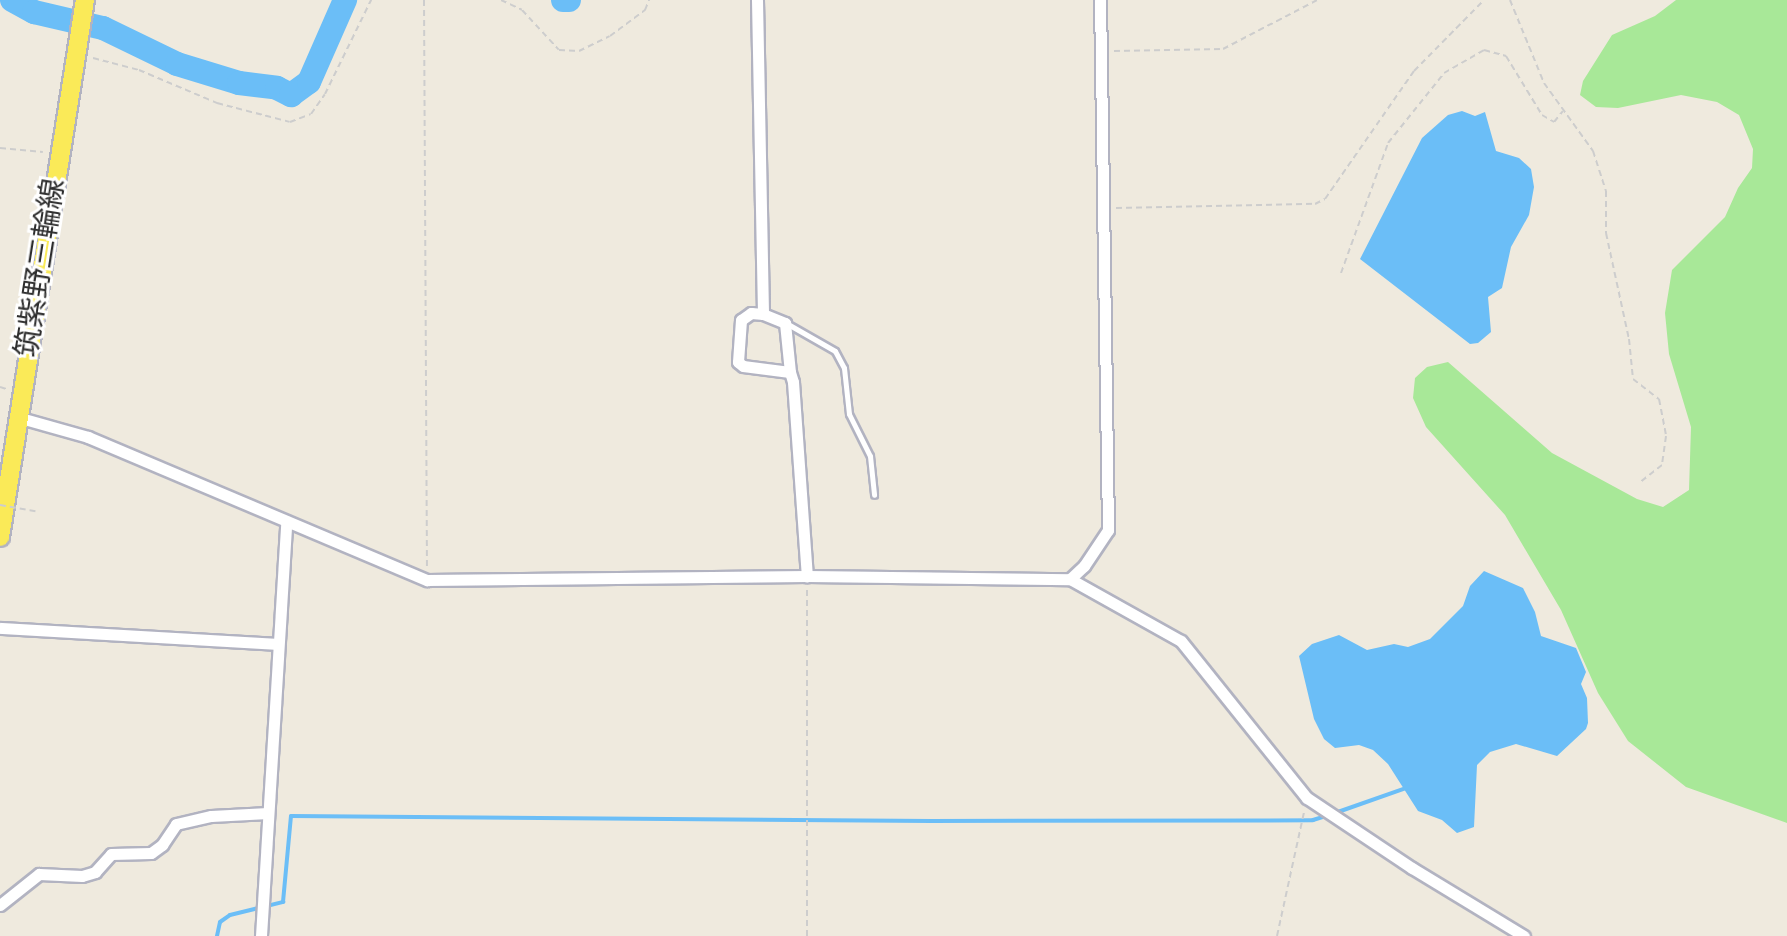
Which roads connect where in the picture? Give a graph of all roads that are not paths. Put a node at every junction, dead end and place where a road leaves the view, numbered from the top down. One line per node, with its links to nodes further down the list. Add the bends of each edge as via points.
1 (85, 0): 7 (main road, 筑紫野三輪線)
2 (757, 0): 4 (street)
3 (1100, 0): 12 (street, via 1108,530)
4 (763, 314): 5 (street); 6 (street, via 751,313 741,320 738,362)
5 (785, 323): 6 (street); 8 (lane, via 835,351 844,368 849,414 870,456)
6 (790, 372): 11 (street)
7 (17, 417): 9 (street, via 88,437); 10 (main road, 筑紫野三輪線)
8 (874, 495)
9 (286, 522): 11 (street, via 427,580); 14 (street)
10 (0, 537)
11 (807, 576): 12 (street)
12 (1070, 579): 18 (street, via 1181,641 1307,798)
13 (0, 628): 14 (street)
14 (278, 644): 15 (street)
15 (268, 813): 16 (street, via 176,824 151,853 111,854 95,872 82,876 39,874); 17 (street)
16 (0, 905)
17 (261, 936)
18 (1524, 936)

